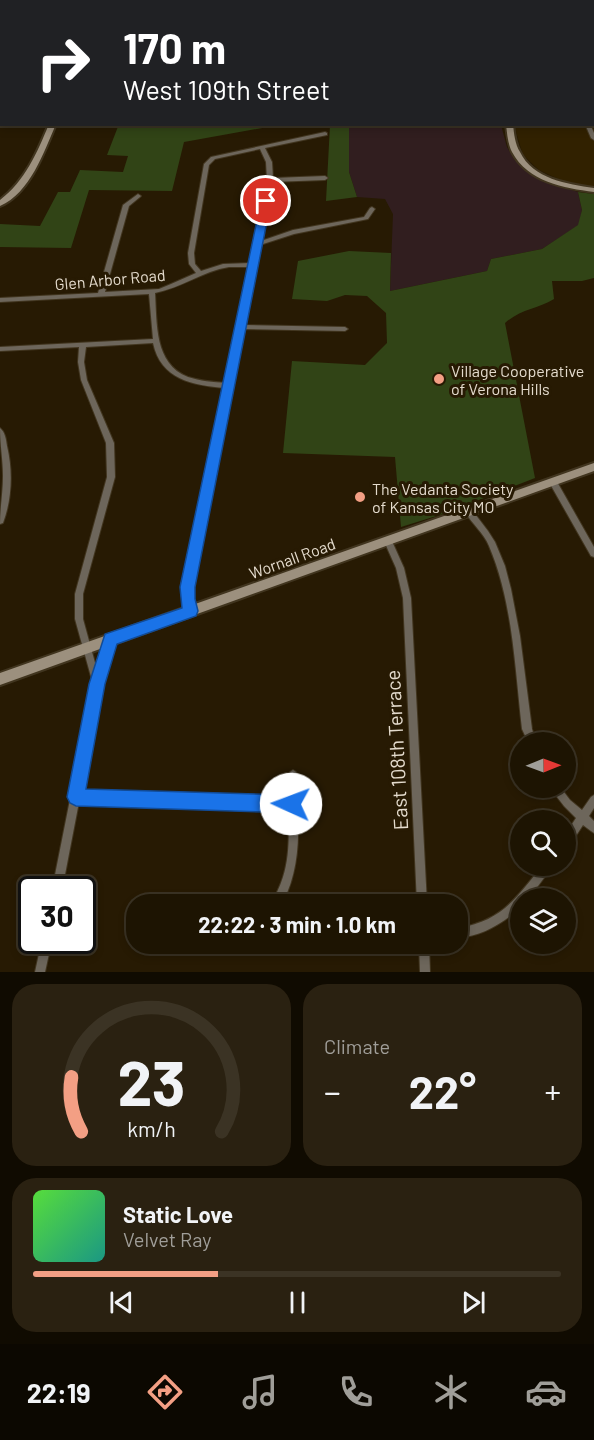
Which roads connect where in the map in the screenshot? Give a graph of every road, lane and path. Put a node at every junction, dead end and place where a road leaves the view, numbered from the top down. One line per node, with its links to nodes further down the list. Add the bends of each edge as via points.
1 (52, 126): 9 (main road, via 29,174)
2 (509, 126): 7 (main road, via 516,153 531,170 559,184)
3 (325, 134): 4 (street)
4 (262, 148): 6 (street, via 269,162); 13 (street, via 213,158 206,165 191,253 192,264)
5 (325, 178): 6 (street)
6 (270, 180): 11 (street)
7 (594, 190)
8 (138, 196): 15 (street, via 126,206)
9 (0, 204)
10 (372, 209): 11 (street, via 366,218 293,232)
11 (257, 244): 12 (street)
12 (253, 265): 13 (street, Glen Arbor Road, via 225,265); 17 (street)
13 (200, 274): 14 (street, Glen Arbor Road)
14 (152, 292): 15 (street, Glen Arbor Road); 19 (street)
15 (101, 294): 16 (street, Glen Arbor Road)
16 (0, 300)
17 (241, 327): 18 (street); 22 (street)
18 (345, 328)
19 (155, 341): 20 (street); 22 (street, via 161,361 173,373 198,383)
20 (83, 345): 21 (street); 32 (street, via 84,380 110,443 111,477 79,594 79,619)
21 (1, 352)
22 (229, 386): 30 (street, via 188,587)
23 (0, 431): 27 (street, via 8,474)
24 (594, 466): 25 (main road, Wornall Road)
25 (553, 482): 26 (main road, Wornall Road); 29 (street)
26 (469, 512): 28 (main road, Wornall Road); 35 (street, via 492,544 502,571)
27 (0, 521)
28 (388, 541): 30 (main road, Wornall Road); 48 (street, East 108th Terrace, via 406,594)
29 (594, 554)
30 (191, 611): 31 (main road, Wornall Road)
31 (111, 639): 32 (main road, Wornall Road); 34 (street)
32 (88, 647): 33 (main road, Wornall Road); 34 (street)
33 (0, 679)
34 (97, 684): 37 (street)
35 (528, 732)
36 (293, 775): 40 (street)
37 (76, 797): 40 (street); 44 (street)
38 (564, 798): 41 (street)
39 (594, 800): 41 (street)
40 (291, 804): 47 (street, via 292,866)
41 (582, 819): 42 (street); 43 (street)
42 (576, 827)
43 (594, 828)
44 (60, 876)
45 (540, 876): 46 (street)
46 (531, 888)
47 (283, 894)
48 (421, 894)
49 (510, 911): 50 (street, via 484,927)
50 (468, 931)
51 (44, 954): 53 (street)
52 (424, 954): 54 (street)
53 (40, 972)
54 (425, 972)

